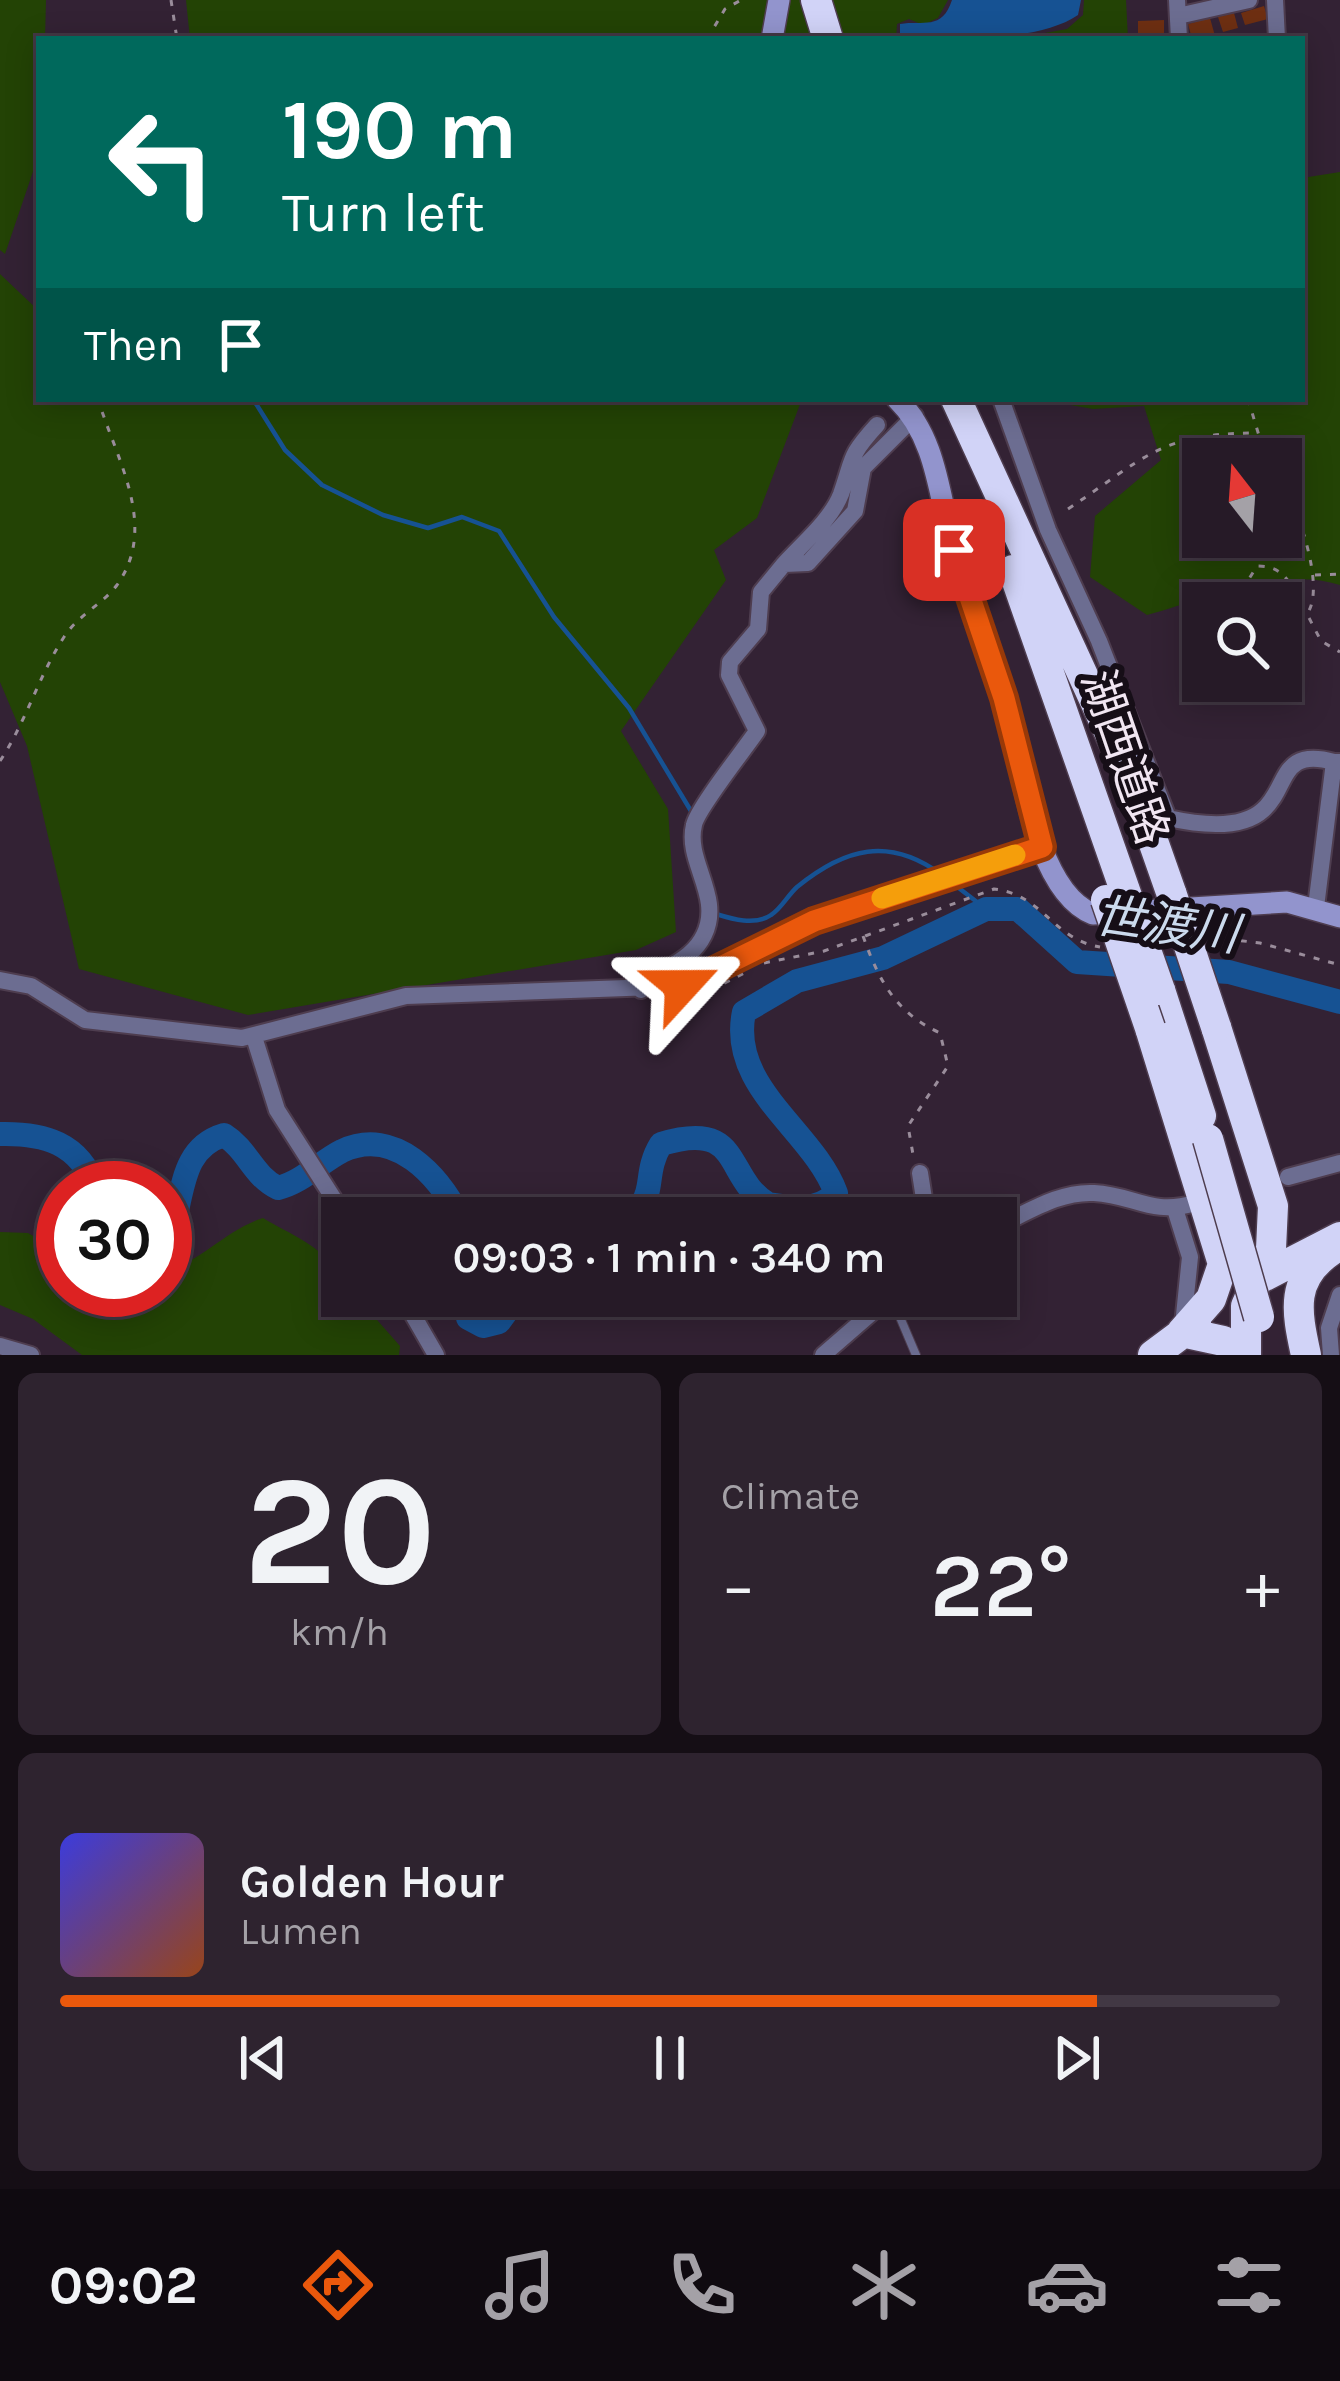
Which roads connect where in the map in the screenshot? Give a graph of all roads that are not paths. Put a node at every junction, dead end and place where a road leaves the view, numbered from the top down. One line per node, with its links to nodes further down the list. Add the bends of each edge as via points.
1 (779, 0): 6 (street)
2 (816, 0): 7 (highway)
3 (1249, 0): 5 (street)
4 (1275, 0): 8 (street)
5 (1177, 8)
6 (773, 36)
7 (827, 36)
8 (1276, 36)
9 (900, 402): 13 (street)
10 (956, 402): 18 (highway, 湖西道路, via 1045,661 1042,696)
11 (956, 402): 32 (highway, bridge, via 1132,784)
12 (1002, 402): 16 (street, via 1168,818 1199,825 1253,816 1298,762)
13 (914, 416): 15 (street, via 863,468 855,511 843,528 808,563); 17 (street)
14 (877, 425): 15 (street, via 848,456 830,512)
15 (784, 564): 22 (street, via 761,592 758,629 730,662 757,731 693,826 710,906 706,932 692,953)
16 (1337, 762): 19 (street)
17 (1042, 847): 19 (street, via 1075,907 1093,914 1254,902); 22 (street, via 814,921 682,986)
18 (1117, 899): 35 (highway, bridge); 38 (highway, 湖西道路, bridge, via 1160,990)
19 (1316, 907): 20 (street)
20 (1340, 917)
21 (0, 980): 23 (street, via 31,986 85,1020 118,1028)
22 (641, 991): 23 (street, via 406,996)
23 (254, 1036): 28 (street, via 277,1110)
24 (1340, 1163): 26 (street)
25 (920, 1173): 29 (street)
26 (1288, 1177)
27 (1234, 1192): 30 (street)
28 (333, 1197)
29 (924, 1197)
30 (1215, 1197)
31 (1195, 1203): 33 (street)
32 (1273, 1206): 36 (highway); 38 (highway, via 1271,1249)
33 (1175, 1209): 34 (street, via 1082,1193); 43 (street, via 1190,1257)
34 (1017, 1217)
35 (1218, 1237): 38 (highway); 43 (highway, via 1219,1284)
36 (1340, 1238): 38 (highway); 42 (highway, via 1300,1282)
37 (1340, 1295): 53 (street, via 1328,1328)
38 (1250, 1296): 42 (highway, via 1278,1300); 43 (highway); 50 (highway); 51 (highway, 湖西道路)
39 (414, 1317): 46 (street)
40 (867, 1317): 47 (street)
41 (900, 1317): 48 (lane)
42 (1299, 1324): 52 (highway)
43 (1182, 1332): 49 (highway); 50 (highway, via 1228,1342)
44 (0, 1346): 45 (street)
45 (31, 1355)
46 (436, 1355)
47 (824, 1355)
48 (916, 1355)
49 (1153, 1355)
50 (1242, 1355)
51 (1268, 1355)
52 (1306, 1355)
53 (1331, 1355)

